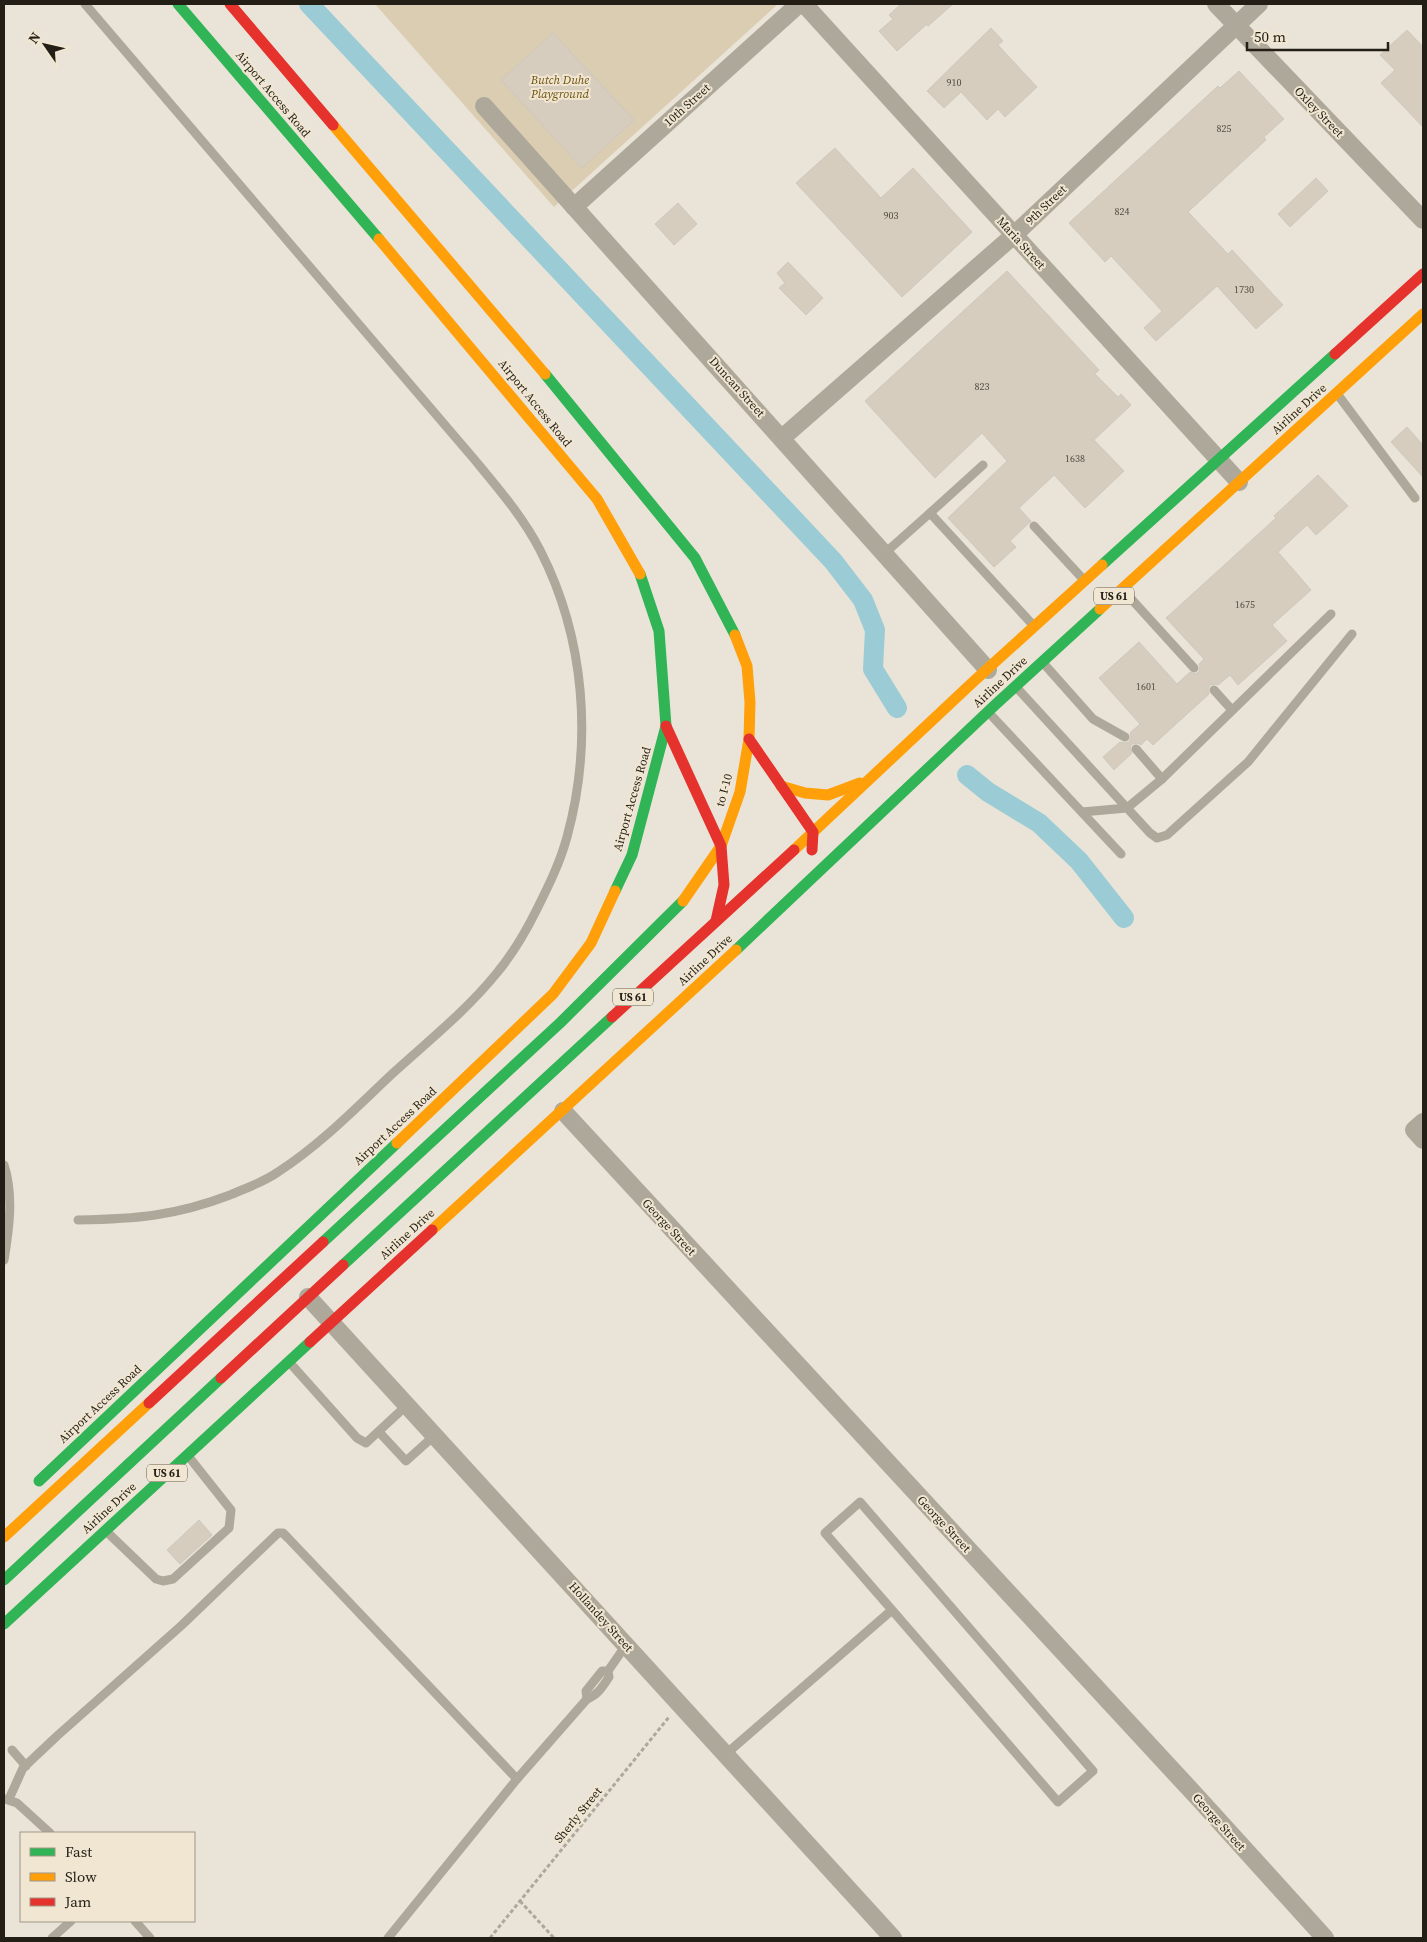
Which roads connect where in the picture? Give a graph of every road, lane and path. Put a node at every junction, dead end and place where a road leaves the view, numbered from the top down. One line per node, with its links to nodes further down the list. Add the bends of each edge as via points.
1 (85, 4): 52 (lane, via 517,512 540,551 560,597 576,653 582,705 580,770 567,837 552,881 523,937 496,974 458,1014 320,1140 278,1173 247,1188 182,1211 147,1218)
2 (178, 4): 36 (main road, Airport Access Road, via 597,500 638,568 659,631)
3 (230, 4): 38 (main road, Airport Access Road, via 541,369 695,558 730,623 747,666 750,702)
4 (799, 4): 10 (street, 10th Street)
5 (804, 4): 12 (street, Maria Street)
6 (1216, 4): 8 (street, Oxley Street)
7 (1259, 4): 8 (street, 9th Street)
8 (1236, 25): 11 (street, Oxley Street); 12 (street, 9th Street)
9 (484, 106): 10 (street, Duncan Street)
10 (574, 207): 16 (street, Duncan Street)
11 (1423, 220)
12 (1014, 235): 16 (street, 9th Street); 17 (street, Maria Street)
13 (1423, 274): 17 (main road, Airline Drive / US 61)
14 (1423, 314): 15 (main road, Airline Drive / US 61)
15 (1337, 392): 19 (main road, Airline Drive / US 61); 20 (lane)
16 (782, 438): 23 (street, Duncan Street)
17 (1220, 459): 19 (street, Maria Street); 24 (main road, Airline Drive / US 61)
18 (982, 465): 21 (lane)
19 (1239, 482): 25 (main road, Airline Drive / US 61)
20 (1415, 498)
21 (930, 513): 23 (lane); 27 (lane)
22 (1034, 526): 24 (lane)
23 (884, 553): 31 (street, Duncan Street)
24 (1085, 581): 27 (main road, Airline Drive / US 61)
25 (1122, 588): 29 (main road, Airline Drive / US 61); 30 (lane)
26 (1331, 614): 34 (lane)
27 (1035, 627): 31 (main road, Airline Drive / US 61)
28 (1352, 634): 43 (lane, via 1248,762 1167,835 1157,838)
29 (1042, 661): 32 (main road, Airline Drive / US 61); 37 (lane, via 1092,719)
30 (1194, 668)
31 (988, 670): 40 (main road, Airline Drive / US 61)
32 (1015, 686): 35 (main road, Airline Drive / US 61); 43 (lane)
33 (1214, 690): 34 (lane)
34 (1232, 710): 41 (lane)
35 (988, 712): 44 (lane); 48 (main road, Airline Drive / US 61)
36 (666, 726): 46 (main road); 61 (main road, Airport Access Road, via 632,855 591,943 553,994)
37 (1125, 737)
38 (748, 739): 42 (main road); 46 (main road, to I-10, via 740,792)
39 (1136, 749): 41 (lane)
40 (871, 779): 42 (main road, via 828,795); 45 (main road, Airline Drive / US 61)
41 (1162, 779): 43 (lane)
42 (781, 786): 45 (main road)
43 (1127, 808): 44 (lane)
44 (1082, 812): 47 (lane)
45 (813, 832): 48 (main road); 49 (main road, Airline Drive / US 61)
46 (721, 846): 49 (main road, via 724,885); 63 (main road, via 686,898 560,1024)
47 (1121, 854)
48 (809, 882): 50 (main road, Airline Drive / US 61)
49 (716, 921): 54 (main road, Airline Drive / US 61)
50 (563, 1111): 55 (main road, Airline Drive / US 61); 84 (street, George Street)
51 (4, 1165): 53 (lane, via 9,1180 9,1215)
52 (78, 1220)
53 (4, 1260)
54 (308, 1297): 55 (street, Hollandey Street); 64 (main road, Airline Drive / US 61)
55 (331, 1322): 56 (main road, Airline Drive / US 61); 57 (street, Hollandey Street)
56 (288, 1361): 58 (lane, via 357,1438 366,1443); 60 (main road, Airline Drive / US 61)
57 (407, 1405): 58 (lane); 59 (street, Hollandey Street)
58 (379, 1432): 59 (lane, via 406,1462)
59 (435, 1435): 67 (street, Hollandey Street)
60 (187, 1455): 62 (main road, Airline Drive / US 61); 62 (lane, via 231,1510 229,1528 173,1579 163,1581 156,1579)
61 (33, 1487)
62 (105, 1530): 66 (main road, Airline Drive / US 61)
63 (4, 1537)
64 (4, 1580)
65 (892, 1610): 65 (lane, via 1058,1802 1093,1771 860,1502 825,1533); 70 (lane)
66 (4, 1624)
67 (626, 1645): 68 (street, Hollandey Street); 72 (lane, via 608,1671 602,1671 586,1691 587,1699)
68 (680, 1703): 70 (street, Hollandey Street); 75 (path, Sherly Street)
69 (12, 1750): 71 (lane)
70 (726, 1754): 83 (street, Hollandey Street)
71 (26, 1766): 72 (lane, via 278,1533 282,1533); 73 (lane)
72 (517, 1779): 80 (lane)
73 (6, 1799): 74 (lane, via 17,1803)
74 (49, 1832)
75 (520, 1901): 81 (path, Sherly Street); 82 (path)
76 (70, 1922): 78 (lane)
77 (136, 1922): 79 (lane)
78 (52, 1938)
79 (150, 1938)
80 (388, 1938)
81 (490, 1938)
82 (554, 1938)
83 (893, 1938)
84 (1325, 1938)

